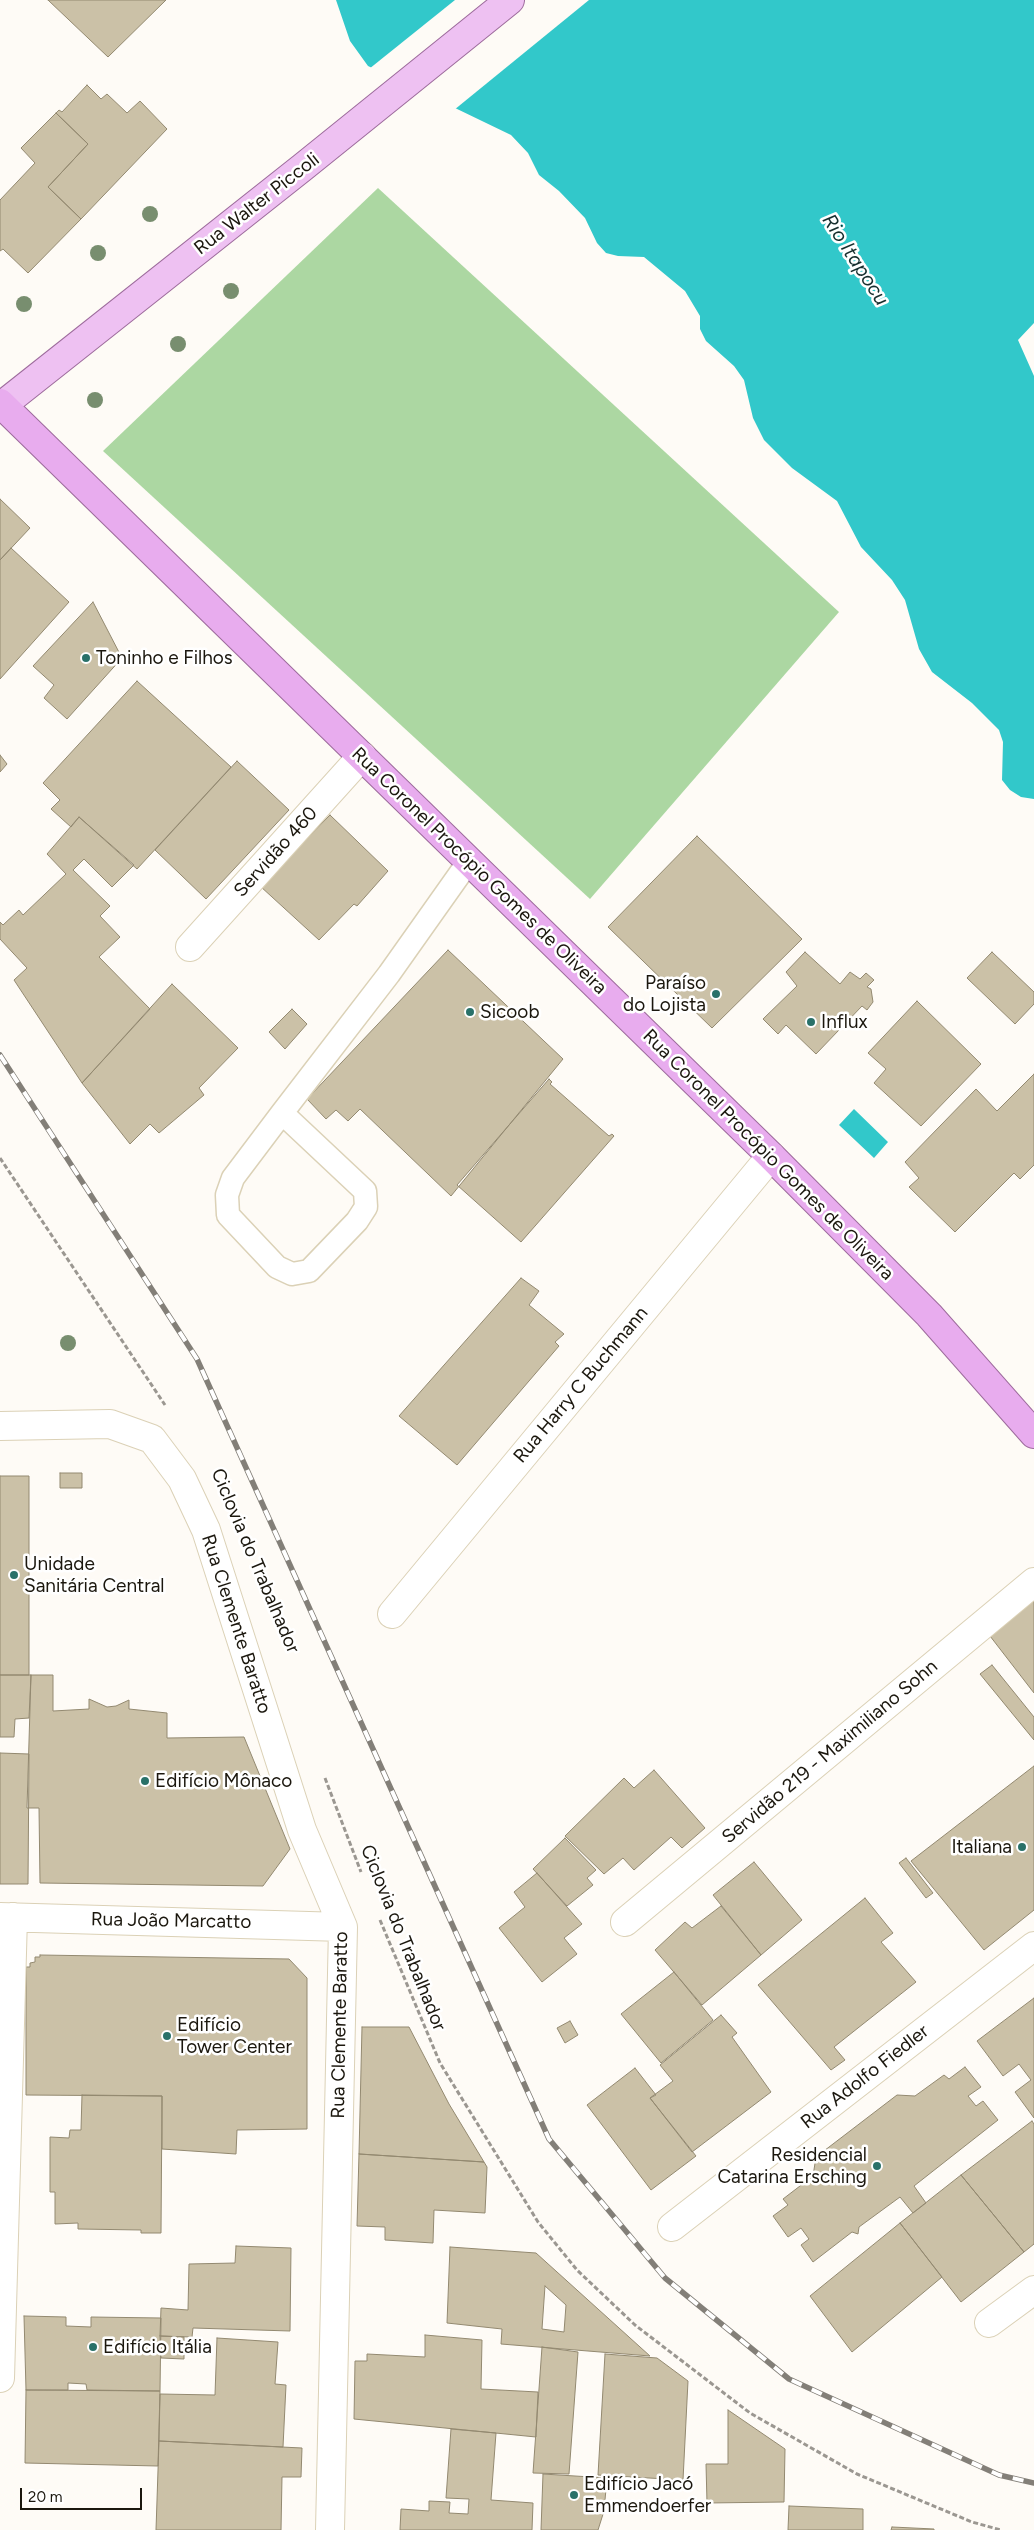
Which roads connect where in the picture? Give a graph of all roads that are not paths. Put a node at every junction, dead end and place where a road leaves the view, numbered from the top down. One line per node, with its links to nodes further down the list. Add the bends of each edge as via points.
1 (510, 0): 2 (main road, Rua Walter Piccoli)
2 (1, 405): 3 (highway, Rua Coronel Procópio Gomes de Oliveira)
3 (362, 756): 4 (highway, Rua Coronel Procópio Gomes de Oliveira); 5 (street, Servidão 460)
4 (469, 861): 6 (lane, via 389,974); 7 (highway, Rua Coronel Procópio Gomes de Oliveira)
5 (190, 947)
6 (282, 1113): 6 (lane, via 233,1178 227,1195 228,1215 277,1267 292,1274 309,1271 357,1221 366,1207 365,1191)
7 (771, 1156): 9 (highway, Rua Coronel Procópio Gomes de Oliveira, via 929,1315); 11 (street, Rua Harry C Buchmann)
8 (0, 1426): 14 (street, Rua Clemente Baratto, via 110,1424 152,1438 182,1479 206,1530 302,1830)
9 (1034, 1434)
10 (1034, 1582): 13 (street, Servidão 219 - Maximiliano Sohn)
11 (392, 1614)
12 (7, 1917): 14 (street, Rua João Marcatto); 19 (street)
13 (625, 1922)
14 (343, 1927): 20 (street, Rua Clemente Baratto)
15 (1034, 1946): 16 (street, Rua Adolfo Fiedler)
16 (672, 2226)
17 (1034, 2290): 18 (street)
18 (989, 2323)
19 (0, 2378)
20 (330, 2530)

